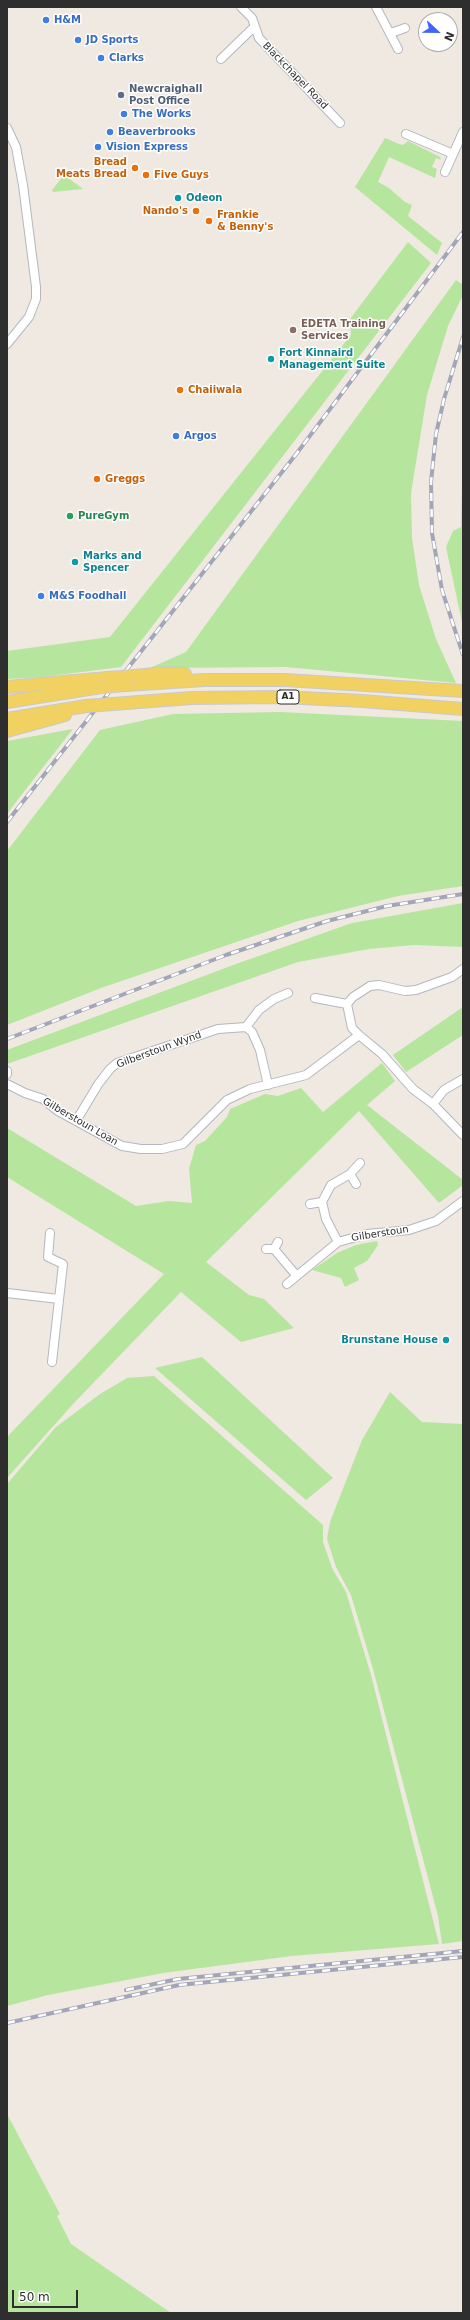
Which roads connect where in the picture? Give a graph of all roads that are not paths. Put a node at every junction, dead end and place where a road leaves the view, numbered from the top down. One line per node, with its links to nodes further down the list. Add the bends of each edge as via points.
1 (241, 7): 3 (street, Blackchapel Road, via 252,18)
2 (376, 7): 5 (street)
3 (254, 27): 7 (street); 8 (street, Blackchapel Road, via 258,38)
4 (405, 28): 5 (street)
5 (391, 33): 6 (street)
6 (398, 49)
7 (222, 58)
8 (340, 124)
9 (7, 128): 14 (street, via 16,147 23,185 36,286 33,308)
10 (463, 132): 12 (street)
11 (406, 134): 12 (street)
12 (452, 154): 13 (street)
13 (445, 172)
14 (7, 344)
15 (104, 683): 16 (main road); 17 (main road, A1, bridge, via 130,680 343,682); 18 (main road, A1)
16 (7, 687)
17 (462, 691)
18 (7, 702)
19 (84, 707): 20 (main road, A1, bridge, via 191,698 289,697); 21 (main road, A1); 22 (main road, via 50,720)
20 (463, 709)
21 (7, 719)
22 (7, 731)
23 (463, 968): 26 (street, via 452,977 416,990 370,986)
24 (288, 993): 27 (street, via 259,1010)
25 (315, 998): 26 (street)
26 (346, 1004): 28 (street, via 352,1028)
27 (246, 1027): 31 (street, via 252,1032 260,1050); 33 (street, Gilberstoun Wynd, via 218,1029 117,1063 99,1084)
28 (359, 1035): 31 (street, Gilberstoun Loan, via 306,1075); 32 (street, via 382,1054 413,1089)
29 (463, 1079): 32 (street, via 444,1090)
30 (7, 1084): 33 (street, Gilberstoun Loan, via 25,1094 43,1099)
31 (268, 1085): 33 (street, Gilberstoun Loan, via 250,1089 227,1100 183,1144 162,1149 122,1146)
32 (433, 1104): 34 (street)
33 (76, 1121)
34 (463, 1135)
35 (360, 1163): 36 (street)
36 (350, 1174): 37 (street); 39 (street, via 331,1186)
37 (356, 1184)
38 (463, 1201): 42 (street, Gilberstoun, via 436,1221 409,1230 367,1234)
39 (322, 1202): 40 (street); 42 (street, Gilberstoun, via 326,1219)
40 (310, 1204)
41 (50, 1233): 47 (street, via 48,1257 63,1264)
42 (338, 1242): 44 (street, Gilberstoun)
43 (272, 1247): 44 (street)
44 (296, 1275): 45 (street, Gilberstoun)
45 (287, 1284)
46 (7, 1294): 47 (street)
47 (59, 1299): 48 (street)
48 (52, 1362)

